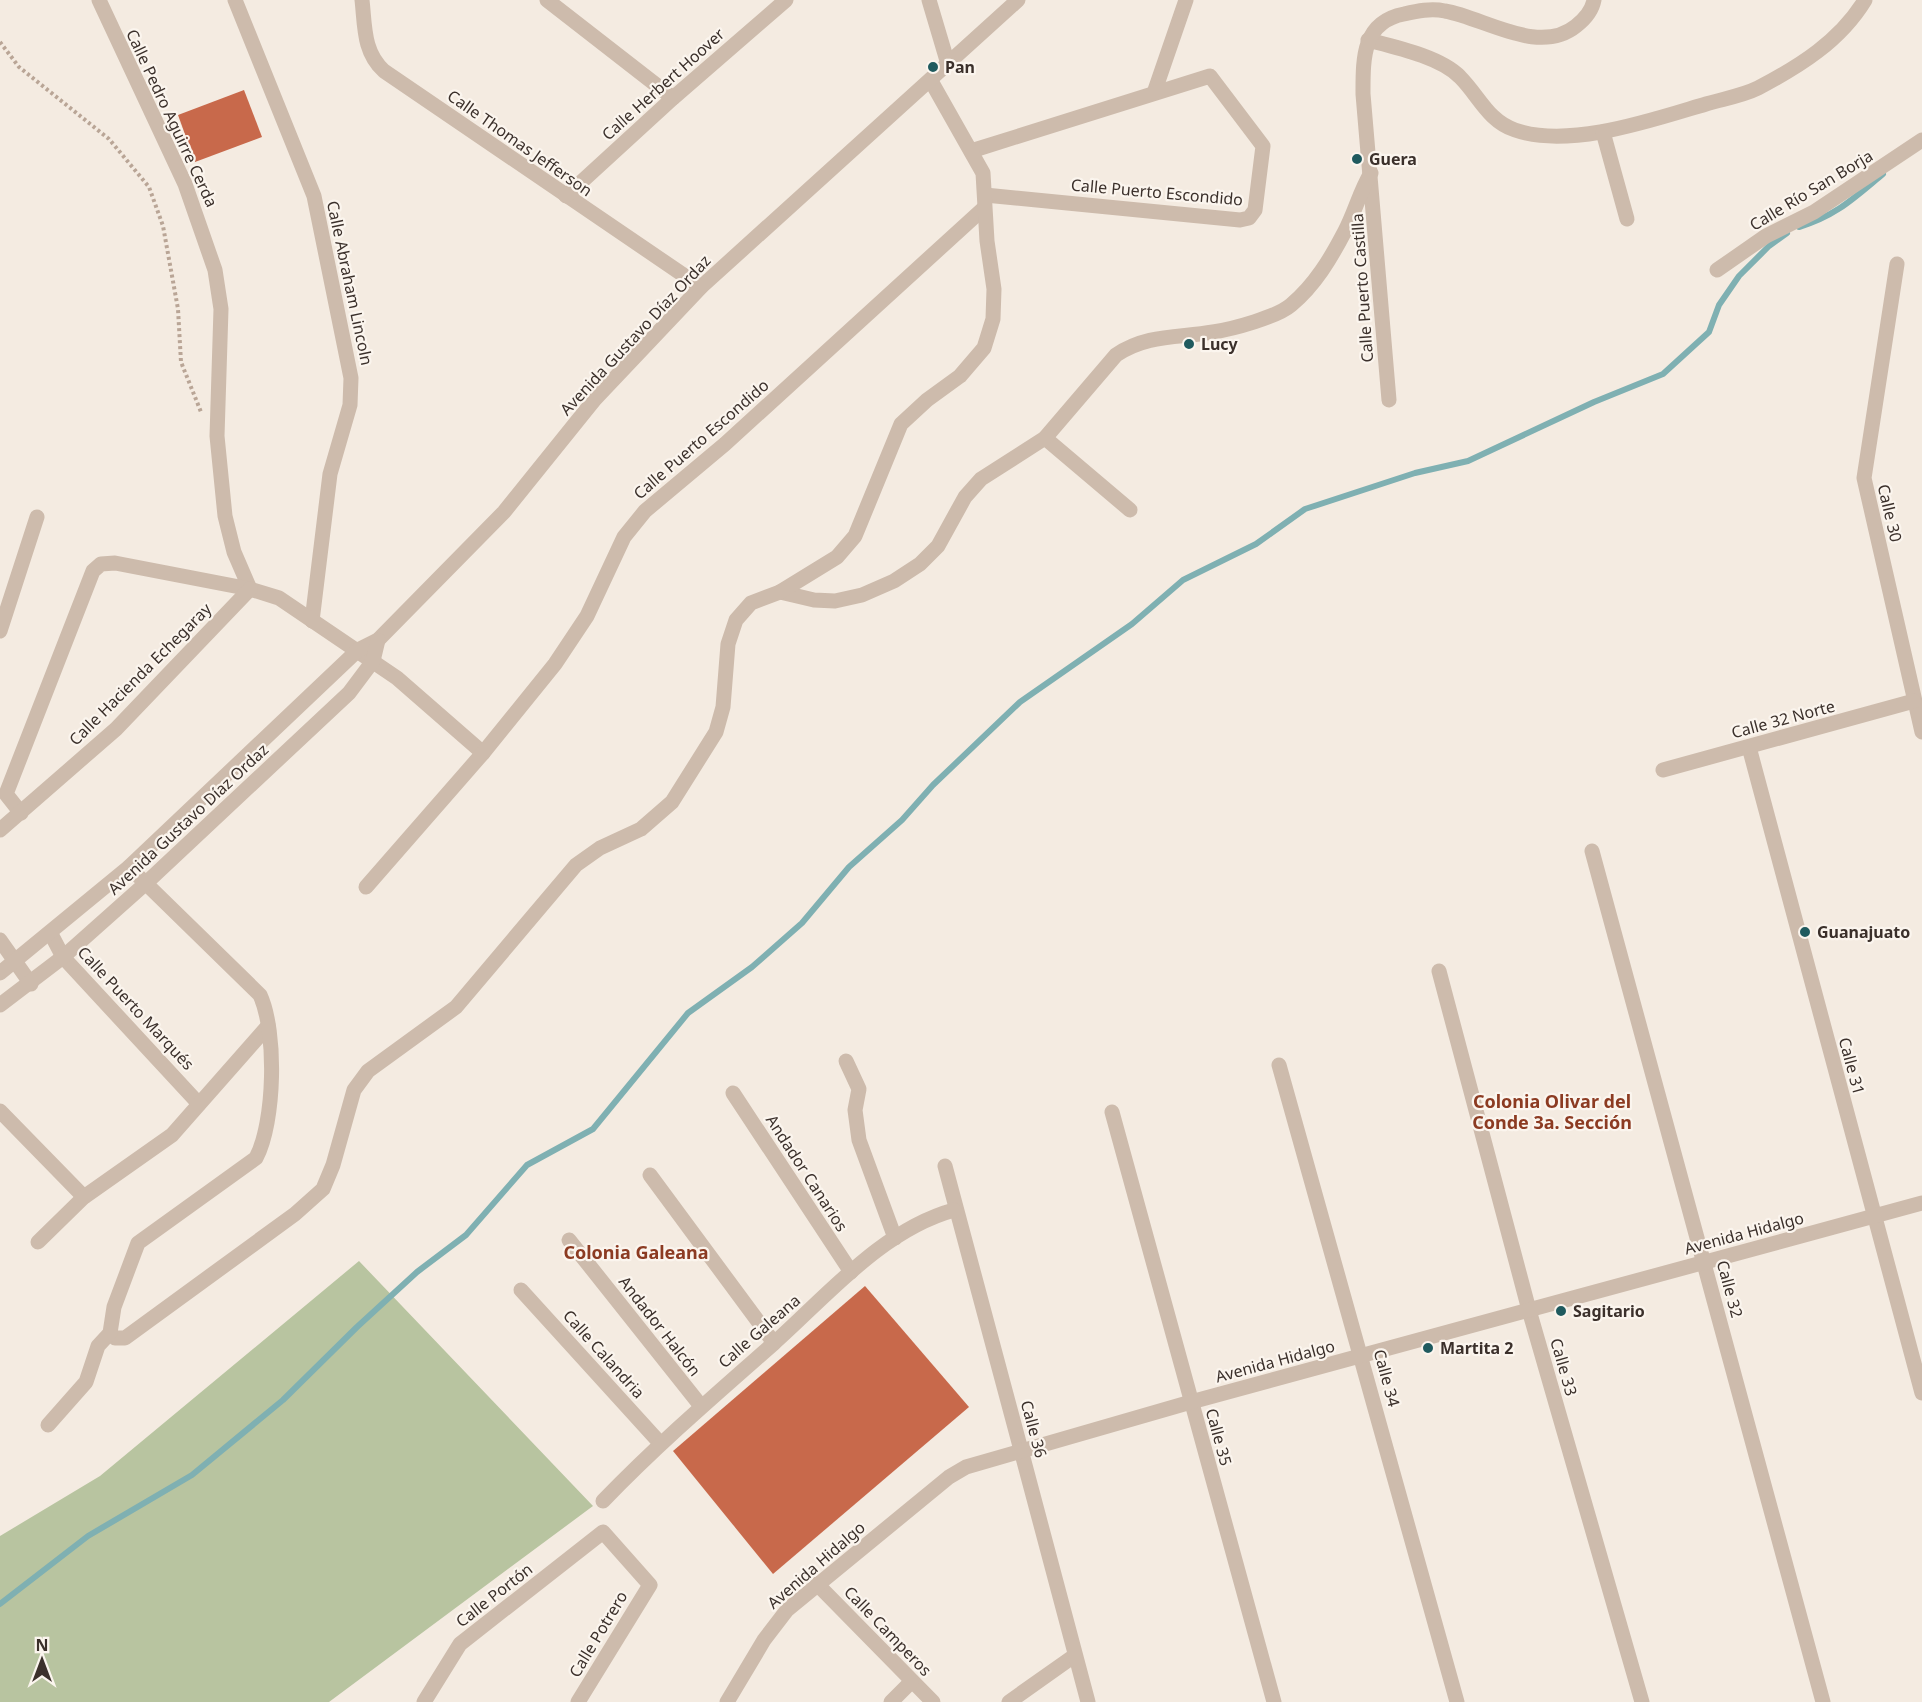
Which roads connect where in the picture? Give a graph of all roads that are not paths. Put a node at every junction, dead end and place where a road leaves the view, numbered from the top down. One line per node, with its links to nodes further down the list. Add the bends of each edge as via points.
1 (99, 0): 30 (street, Calle Pedro Aguirre Cerda, via 185,184 215,270 221,309 218,436 225,516 234,552)
2 (235, 0): 32 (street, Calle Abraham Lincoln, via 314,196 351,378 350,405 330,474)
3 (362, 0): 20 (street, Calle Thomas Jefferson, via 368,51 375,63)
4 (929, 0): 12 (street)
5 (1017, 0): 12 (street, Avenida Gustavo Díaz Ordaz)
6 (1186, 0): 14 (street)
7 (1594, 0): 11 (street, via 1586,18 1569,32 1549,38 1532,37 1444,10 1422,10 1395,15 1378,24)
8 (1865, 0): 16 (street, via 1851,22 1817,53 1756,89)
9 (556, 2): 15 (street)
10 (781, 2): 15 (street, Calle Herbert Hoover)
11 (1368, 40): 16 (street, via 1409,51 1459,76 1495,120 1516,130 1555,135); 19 (street, Calle Puerto Castilla, via 1363,94)
12 (948, 64): 13 (street, Avenida Gustavo Díaz Ordaz)
13 (931, 81): 18 (street); 25 (street, Avenida Gustavo Díaz Ordaz)
14 (1154, 93): 18 (street); 21 (street, Calle Puerto Escondido, via 1210,76 1263,146 1255,210 1249,218)
15 (673, 98): 20 (street, Calle Herbert Hoover)
16 (1603, 132): 22 (street)
17 (1922, 140): 24 (street, Calle Río San Borja, via 1824,206 1766,236)
18 (971, 151): 21 (street, via 983,172)
19 (1371, 172): 26 (street, Calle Puerto Castilla); 27 (street, via 1321,273 1290,307 1214,332 1158,337 1129,346 1109,362)
20 (566, 196): 25 (street, Calle Thomas Jefferson)
21 (985, 202): 31 (street, via 994,289 993,319 984,348 960,376 901,424 855,536 837,557); 40 (street, Calle Puerto Escondido, via 725,444 645,510 624,537 586,616 555,664)
22 (1627, 219)
23 (1897, 264): 37 (street, Calle 30, via 1864,478)
24 (1717, 270)
25 (701, 287): 34 (street, Avenida Gustavo Díaz Ordaz, via 595,399 504,512)
26 (1389, 400)
27 (1045, 438): 28 (street); 31 (street, via 981,478 965,497 938,546 894,581 835,601)
28 (1130, 510)
29 (36, 517): 33 (street)
30 (250, 589): 32 (street, via 279,598); 42 (street, via 115,563 101,564 93,571); 43 (street, Calle Hacienda Echegaray, via 116,729)
31 (780, 592): 77 (street, via 751,603 736,620 728,644 723,706 716,732 672,802 641,829 600,848 576,865 456,1007 368,1071 354,1090 323,1189 296,1214 125,1338 114,1338)
32 (312, 621): 35 (street)
33 (0, 631)
34 (378, 640): 35 (street, Avenida Gustavo Díaz Ordaz); 36 (street, Avenida Gustavo Díaz Ordaz)
35 (358, 650): 36 (street); 46 (street, Avenida Gustavo Díaz Ordaz)
36 (373, 661): 40 (street); 47 (street, Avenida Gustavo Díaz Ordaz, via 349,693)
37 (1914, 701): 38 (street, Calle 30); 39 (street, Calle 32 Norte)
38 (1922, 732)
39 (1749, 747): 41 (street, Calle 32 Norte); 69 (street, Calle 31)
40 (483, 753): 48 (street, Calle Puerto Escondido)
41 (1663, 770)
42 (3, 791): 43 (street)
43 (21, 813): 44 (street, Calle Hacienda Echegaray)
44 (0, 830)
45 (1592, 851): 73 (street, Calle 32)
46 (129, 867): 47 (street); 49 (street, Avenida Gustavo Díaz Ordaz)
47 (146, 884): 51 (street, Avenida Gustavo Díaz Ordaz); 57 (street, via 260,995)
48 (366, 887)
49 (51, 934): 51 (street, Calle Puerto Marqués); 52 (street, Avenida Gustavo Díaz Ordaz)
50 (0, 940): 52 (street)
51 (63, 957): 55 (street, Avenida Gustavo Díaz Ordaz); 61 (street, Calle Puerto Marqués)
52 (15, 962): 54 (street, Avenida Gustavo Díaz Ordaz); 55 (street)
53 (1439, 972): 76 (street, Calle 33)
54 (0, 973)
55 (30, 984): 56 (street, Avenida Gustavo Díaz Ordaz)
56 (0, 1005)
57 (268, 1026): 61 (street); 77 (street, via 268,1122 256,1158 138,1243 114,1307)
58 (846, 1061): 70 (street, via 859,1089 855,1110 859,1140)
59 (1279, 1065): 79 (street, Calle 34)
60 (733, 1093): 74 (street, Andador Canarios)
61 (200, 1104): 66 (street, via 172,1135)
62 (0, 1111): 66 (street)
63 (1112, 1112): 81 (street, Calle 35)
64 (945, 1166): 68 (street, Calle 36)
65 (650, 1175): 78 (street)
66 (84, 1197): 72 (street)
67 (1922, 1203): 69 (street, Avenida Hidalgo)
68 (954, 1210): 70 (street, Calle Galeana, via 936,1215); 85 (street, Calle 36)
69 (1873, 1216): 73 (street, Avenida Hidalgo); 80 (street, Calle 31)
70 (895, 1238): 74 (street, Calle Galeana)
71 (569, 1240): 82 (street, Andador Halcón)
72 (38, 1242)
73 (1704, 1262): 76 (street, Avenida Hidalgo); 101 (street, Calle 32)
74 (851, 1272): 78 (street, Calle Galeana)
75 (521, 1290): 84 (street, Calle Calandria)
76 (1529, 1310): 79 (street, Avenida Hidalgo); 100 (street, Calle 33)
77 (110, 1333): 83 (street, via 98,1346 86,1382)
78 (774, 1343): 82 (street, Calle Galeana)
79 (1362, 1356): 81 (street, Avenida Hidalgo); 99 (street, Calle 34)
80 (1922, 1393)
81 (1191, 1402): 85 (street, Avenida Hidalgo); 98 (street, Calle 35)
82 (700, 1406): 84 (street, Calle Galeana)
83 (48, 1425)
84 (660, 1443): 86 (street, Calle Galeana)
85 (1021, 1450): 88 (street, Avenida Hidalgo, via 966,1467 949,1477); 89 (street, Calle 36)
86 (603, 1501)
87 (603, 1532): 91 (street, Calle Portón, via 460,1644); 92 (street, Calle Potrero, via 650,1585)
88 (817, 1584): 90 (street, Calle Camperos); 93 (street, Avenida Hidalgo, via 787,1611 764,1640)
89 (1074, 1656): 96 (street); 97 (street, Calle 36)
90 (911, 1682): 94 (street); 95 (street, Calle Camperos)
91 (424, 1702)
92 (578, 1702)
93 (727, 1702)
94 (891, 1702)
95 (933, 1702)
96 (1009, 1702)
97 (1088, 1702)
98 (1274, 1702)
99 (1457, 1702)
100 (1642, 1702)
101 (1823, 1702)

